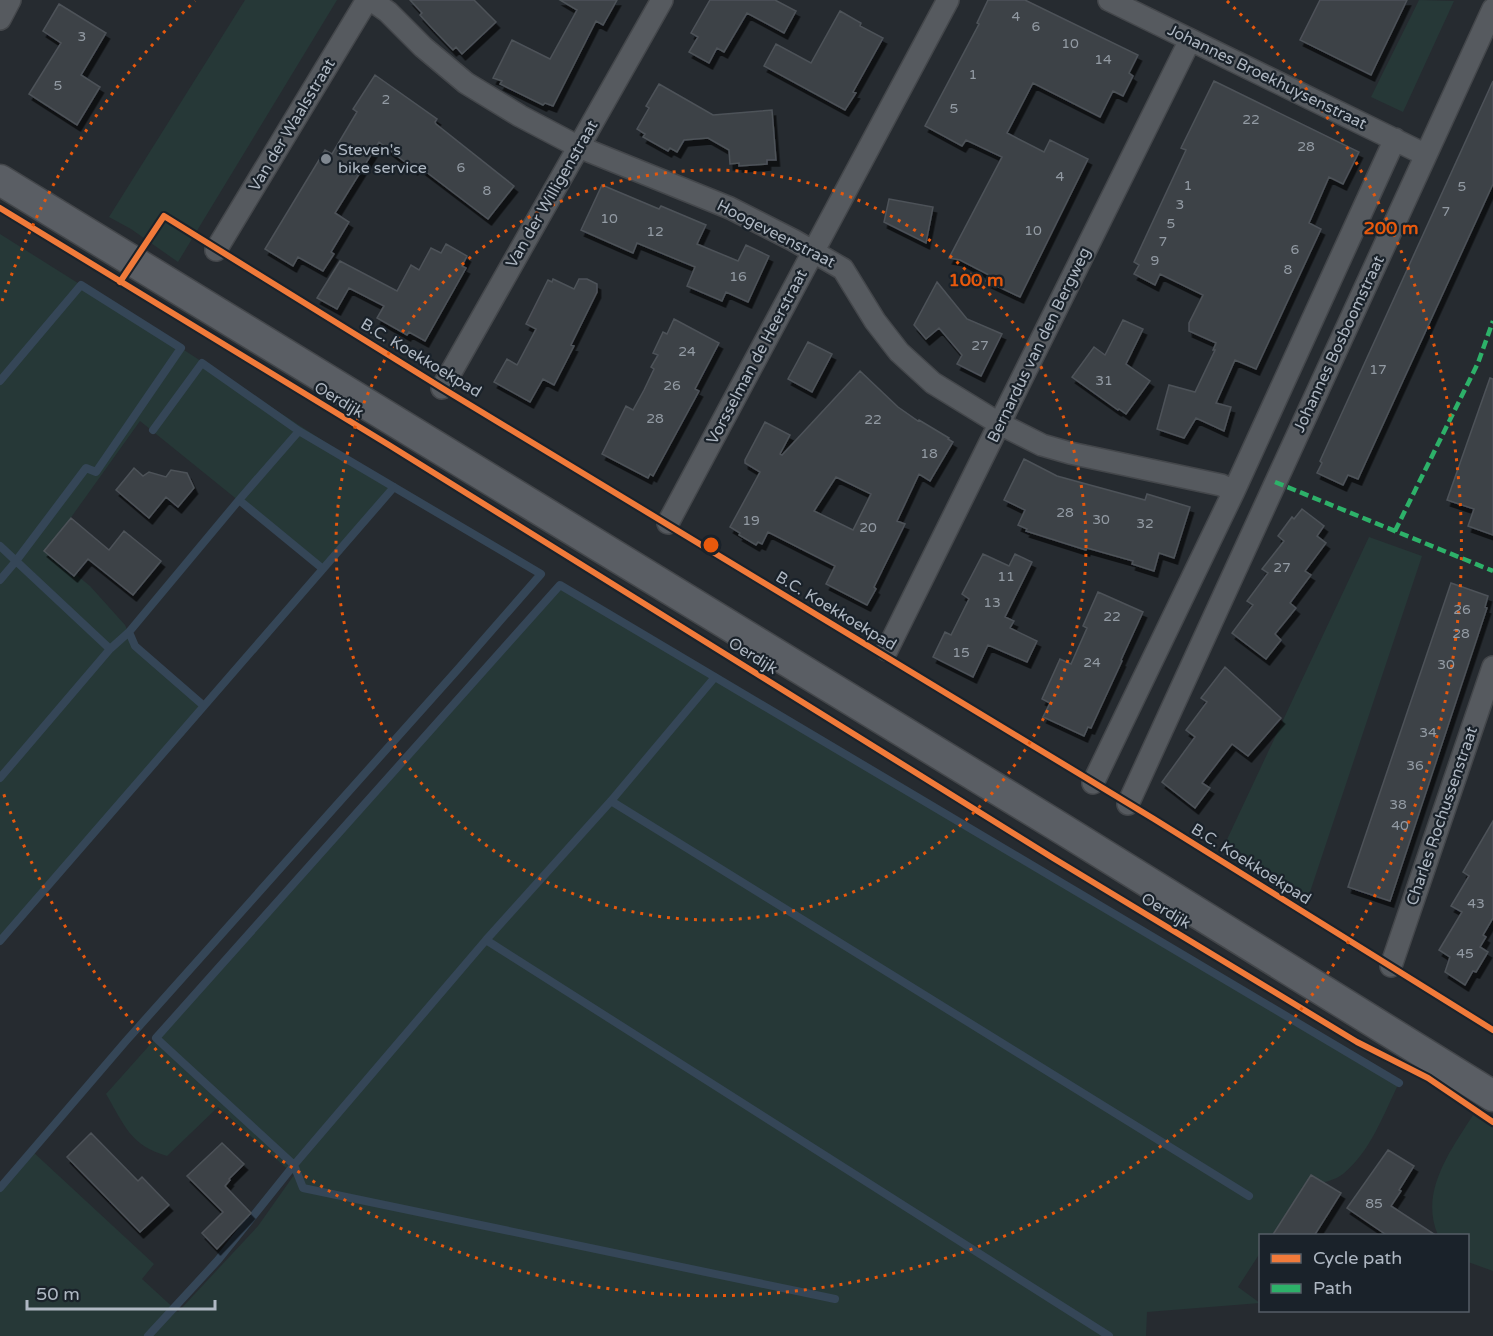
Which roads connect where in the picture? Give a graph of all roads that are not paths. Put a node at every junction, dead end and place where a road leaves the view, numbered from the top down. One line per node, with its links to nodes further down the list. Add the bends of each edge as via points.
1 (10, 0): 7 (street)
2 (369, 0): 10 (street, Hoogeveenstraat, via 388,12 466,83); 13 (street, Van der Waalsstraat)
3 (662, 0): 10 (street, Van der Willigenstraat)
4 (948, 0): 14 (street, Vorsselman de Heerstraat)
5 (1109, 0): 8 (street, Johannes Broekhuysenstraat)
6 (1493, 9): 11 (street, Johannes Bosboomstraat)
7 (0, 19)
8 (1190, 40): 9 (street, Johannes Broekhuysenstraat); 16 (street, Bernardus van den Bergweg)
9 (1395, 139): 11 (street, Johannes Broekhuysenstraat); 17 (street, Johannes Bosboomstraat)
10 (579, 147): 14 (street, Hoogeveenstraat, via 730,208); 15 (street, Van der Willigenstraat)
11 (1426, 155): 18 (street, Johannes Bosboomstraat)
12 (0, 180): 26 (street, Oerdijk)
13 (216, 250)
14 (814, 252): 16 (street, Hoogeveenstraat, via 843,269 875,321 933,383); 20 (street, Vorsselman de Heerstraat)
15 (442, 388)
16 (1000, 424): 19 (street, Hoogeveenstraat, via 1042,445); 21 (street, Bernardus van den Bergweg)
17 (1242, 471): 18 (street); 19 (street, Johannes Bosboomstraat)
18 (1275, 482): 24 (street, Johannes Bosboomstraat)
19 (1234, 491): 23 (street, Johannes Bosboomstraat)
20 (668, 523)
21 (887, 650)
22 (1493, 667): 25 (street, Charles Rochussenstraat)
23 (1093, 783)
24 (1128, 804)
25 (1391, 966)
26 (1493, 1096)

